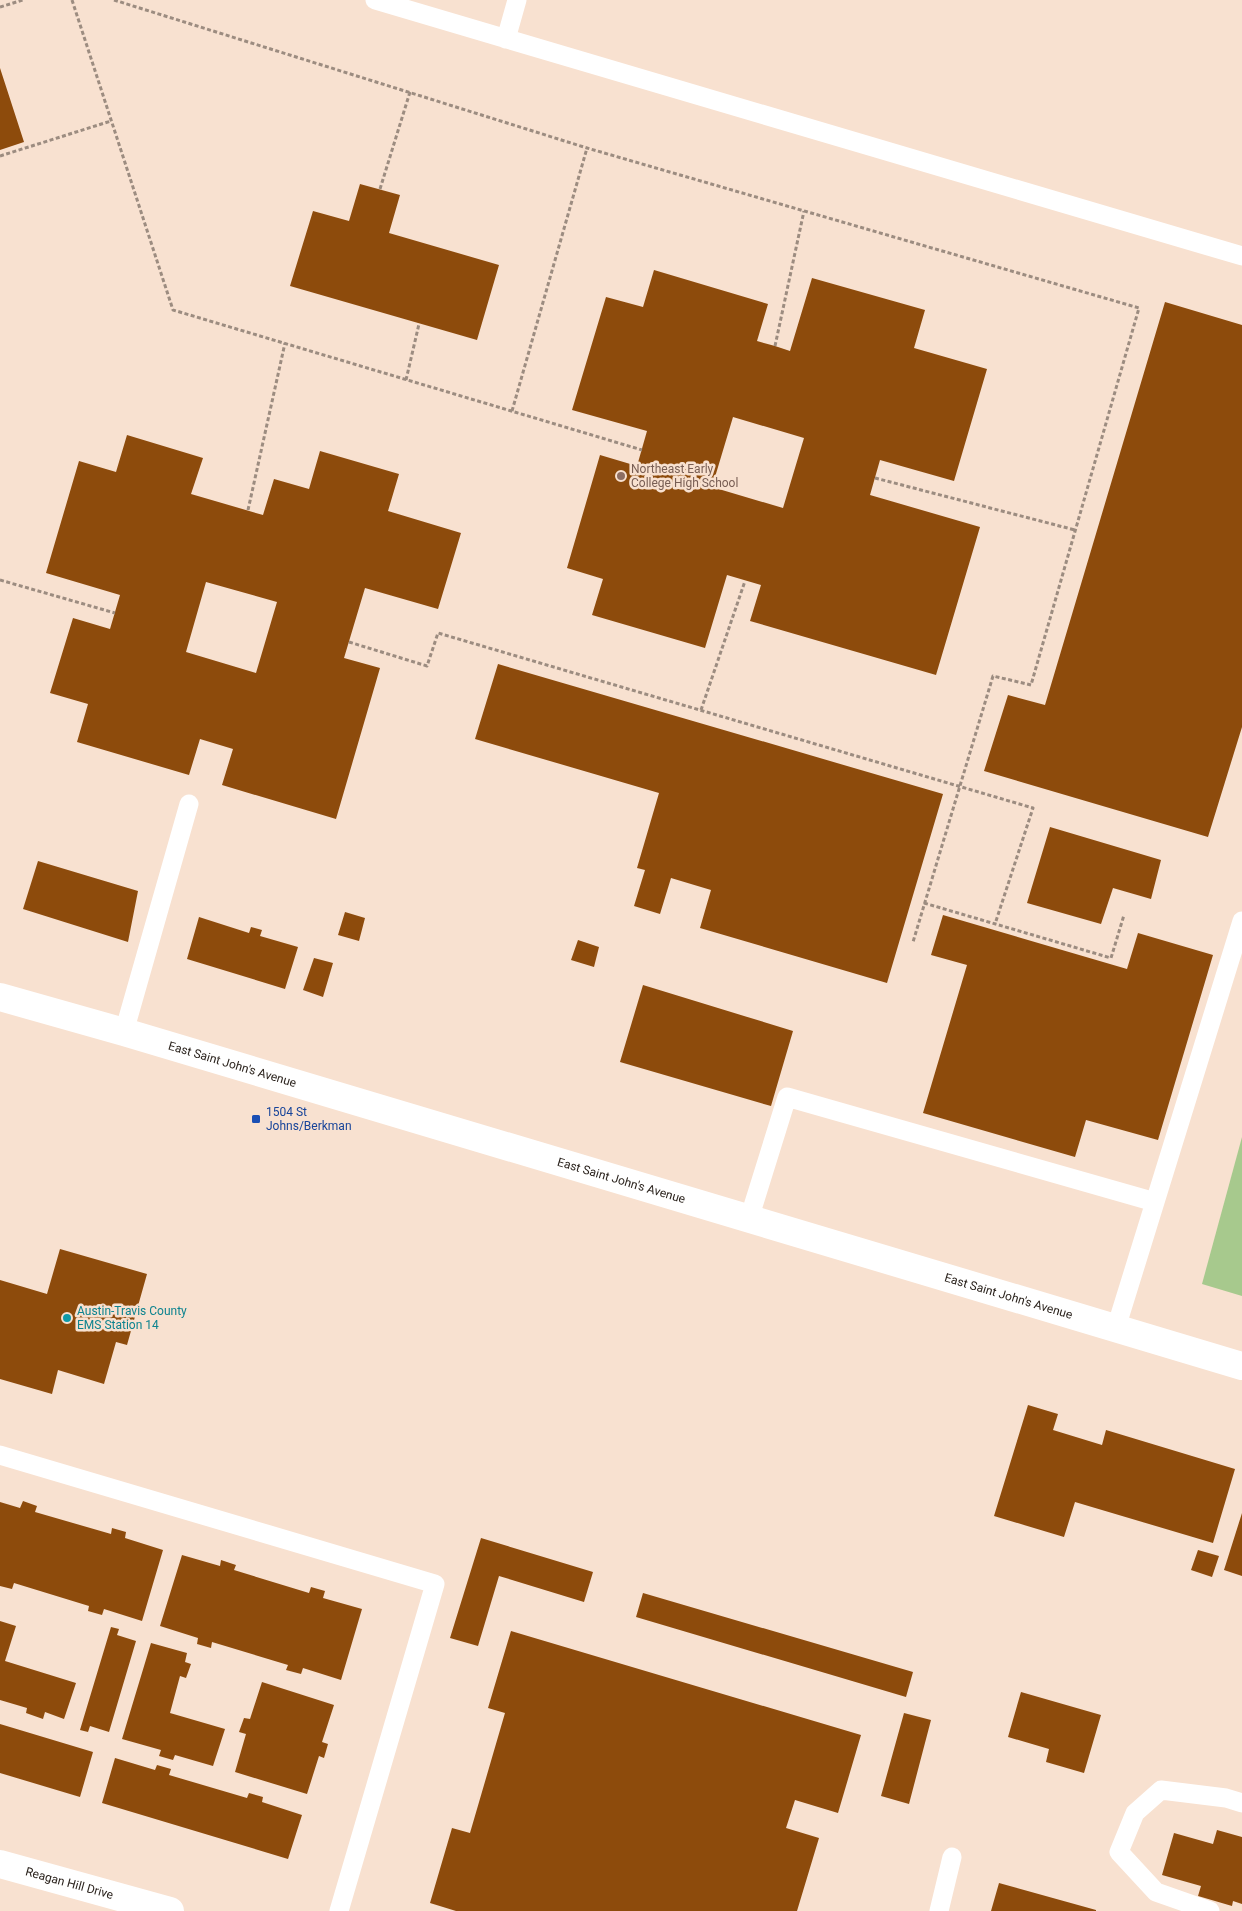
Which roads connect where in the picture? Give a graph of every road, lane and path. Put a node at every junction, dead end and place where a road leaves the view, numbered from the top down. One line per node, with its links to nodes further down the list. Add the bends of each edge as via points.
1 (23, 0): 6 (path)
2 (72, 0): 9 (path)
3 (114, 0): 8 (path)
4 (375, 0): 7 (lane)
5 (517, 0): 7 (lane)
6 (0, 8)
7 (506, 39): 14 (lane)
8 (410, 92): 10 (path); 12 (path)
9 (111, 121): 11 (path); 16 (path, via 173,310)
10 (587, 148): 13 (path); 19 (path)
11 (0, 156)
12 (380, 189)
13 (804, 211): 17 (path); 23 (path, via 1139,308)
14 (1242, 256)
15 (419, 324): 18 (path)
16 (285, 343): 18 (path); 22 (path)
17 (775, 346)
18 (406, 380): 19 (path)
19 (512, 411): 20 (path)
20 (642, 450)
21 (875, 478): 23 (path)
22 (248, 510)
23 (1075, 530): 29 (path, via 1031,685 993,676)
24 (0, 580): 26 (path)
25 (745, 581): 28 (path)
26 (115, 613)
27 (349, 642): 28 (path, via 428,666 438,632)
28 (701, 710): 29 (path)
29 (960, 787): 31 (path); 34 (path, via 1033,808)
30 (189, 804): 37 (lane)
31 (924, 903): 34 (path); 35 (path)
32 (1124, 916): 34 (path, via 1111,958)
33 (1242, 921): 38 (lane)
34 (995, 924)
35 (913, 942)
36 (0, 997): 37 (street, East Saint John's Avenue)
37 (124, 1032): 39 (street, East Saint John's Avenue)
38 (1155, 1202): 39 (lane, via 787,1097); 40 (lane)
39 (749, 1219): 40 (street, East Saint John's Avenue)
40 (1116, 1328): 41 (street, East Saint John's Avenue)
41 (1242, 1366)
42 (0, 1455): 47 (lane, via 435,1584)
43 (1242, 1803): 49 (lane, via 1161,1790 1135,1813 1119,1852 1156,1892)
44 (952, 1857): 48 (lane)
45 (0, 1864): 46 (street, Reagan Hill Drive)
46 (170, 1911)
47 (339, 1911)
48 (939, 1911)
49 (1210, 1911)

